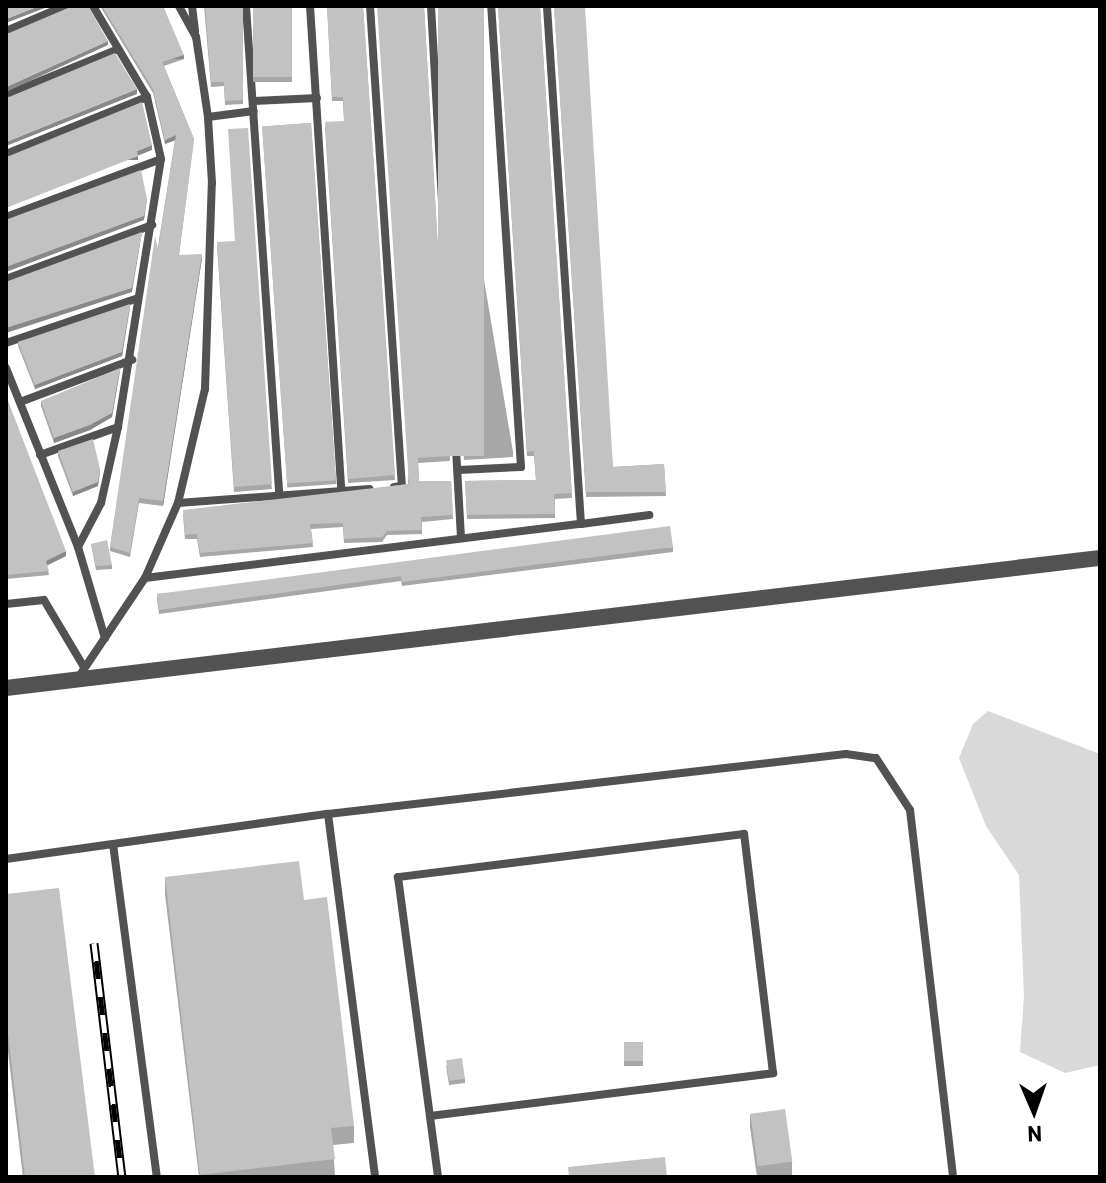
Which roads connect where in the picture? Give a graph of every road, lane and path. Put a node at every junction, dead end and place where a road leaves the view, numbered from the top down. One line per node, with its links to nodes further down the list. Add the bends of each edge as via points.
1 (65, 6): 11 (lane)
2 (93, 6): 13 (lane)
3 (179, 6): 12 (lane)
4 (192, 6): 12 (lane)
5 (246, 6): 17 (lane)
6 (310, 6): 16 (lane)
7 (370, 6): 32 (lane, via 402,486)
8 (431, 6): 31 (lane)
9 (491, 6): 31 (lane, via 521,467)
10 (547, 6): 36 (lane)
11 (6, 31)
12 (196, 37): 18 (lane)
13 (118, 49): 14 (lane); 15 (lane)
14 (6, 95)
15 (147, 97): 19 (lane); 20 (lane)
16 (317, 98): 17 (lane); 32 (lane)
17 (254, 106): 18 (lane); 33 (lane)
18 (208, 117): 34 (lane, via 212,183 205,389)
19 (6, 154)
20 (161, 159): 21 (lane); 22 (lane)
21 (6, 217)
22 (152, 225): 23 (lane); 24 (lane)
23 (6, 279)
24 (138, 298): 25 (lane); 26 (lane)
25 (6, 343)
26 (132, 360): 28 (lane); 29 (lane)
27 (6, 368): 28 (lane)
28 (20, 402): 30 (lane)
29 (118, 427): 30 (lane); 38 (lane, via 101,503)
30 (40, 455): 38 (lane)
31 (459, 470): 37 (lane)
32 (341, 491): 33 (lane)
33 (279, 494): 34 (lane)
34 (178, 503): 40 (lane)
35 (649, 515): 36 (lane)
36 (581, 524): 37 (lane)
37 (461, 537): 40 (lane)
38 (78, 547): 42 (lane)
39 (1100, 558): 43 (street)
40 (145, 578): 42 (lane)
41 (6, 604): 43 (lane, via 44,600)
42 (105, 638): 43 (lane)
43 (81, 673): 44 (street)
44 (6, 688)
45 (328, 814): 46 (lane); 50 (lane); 52 (lane, via 846,754 876,758 910,810)
46 (113, 844): 47 (lane); 49 (lane)
47 (6, 859)
48 (430, 1116): 48 (lane, via 398,877 744,834 773,1073); 51 (lane)
49 (157, 1177)
50 (375, 1177)
51 (438, 1177)
52 (953, 1177)

